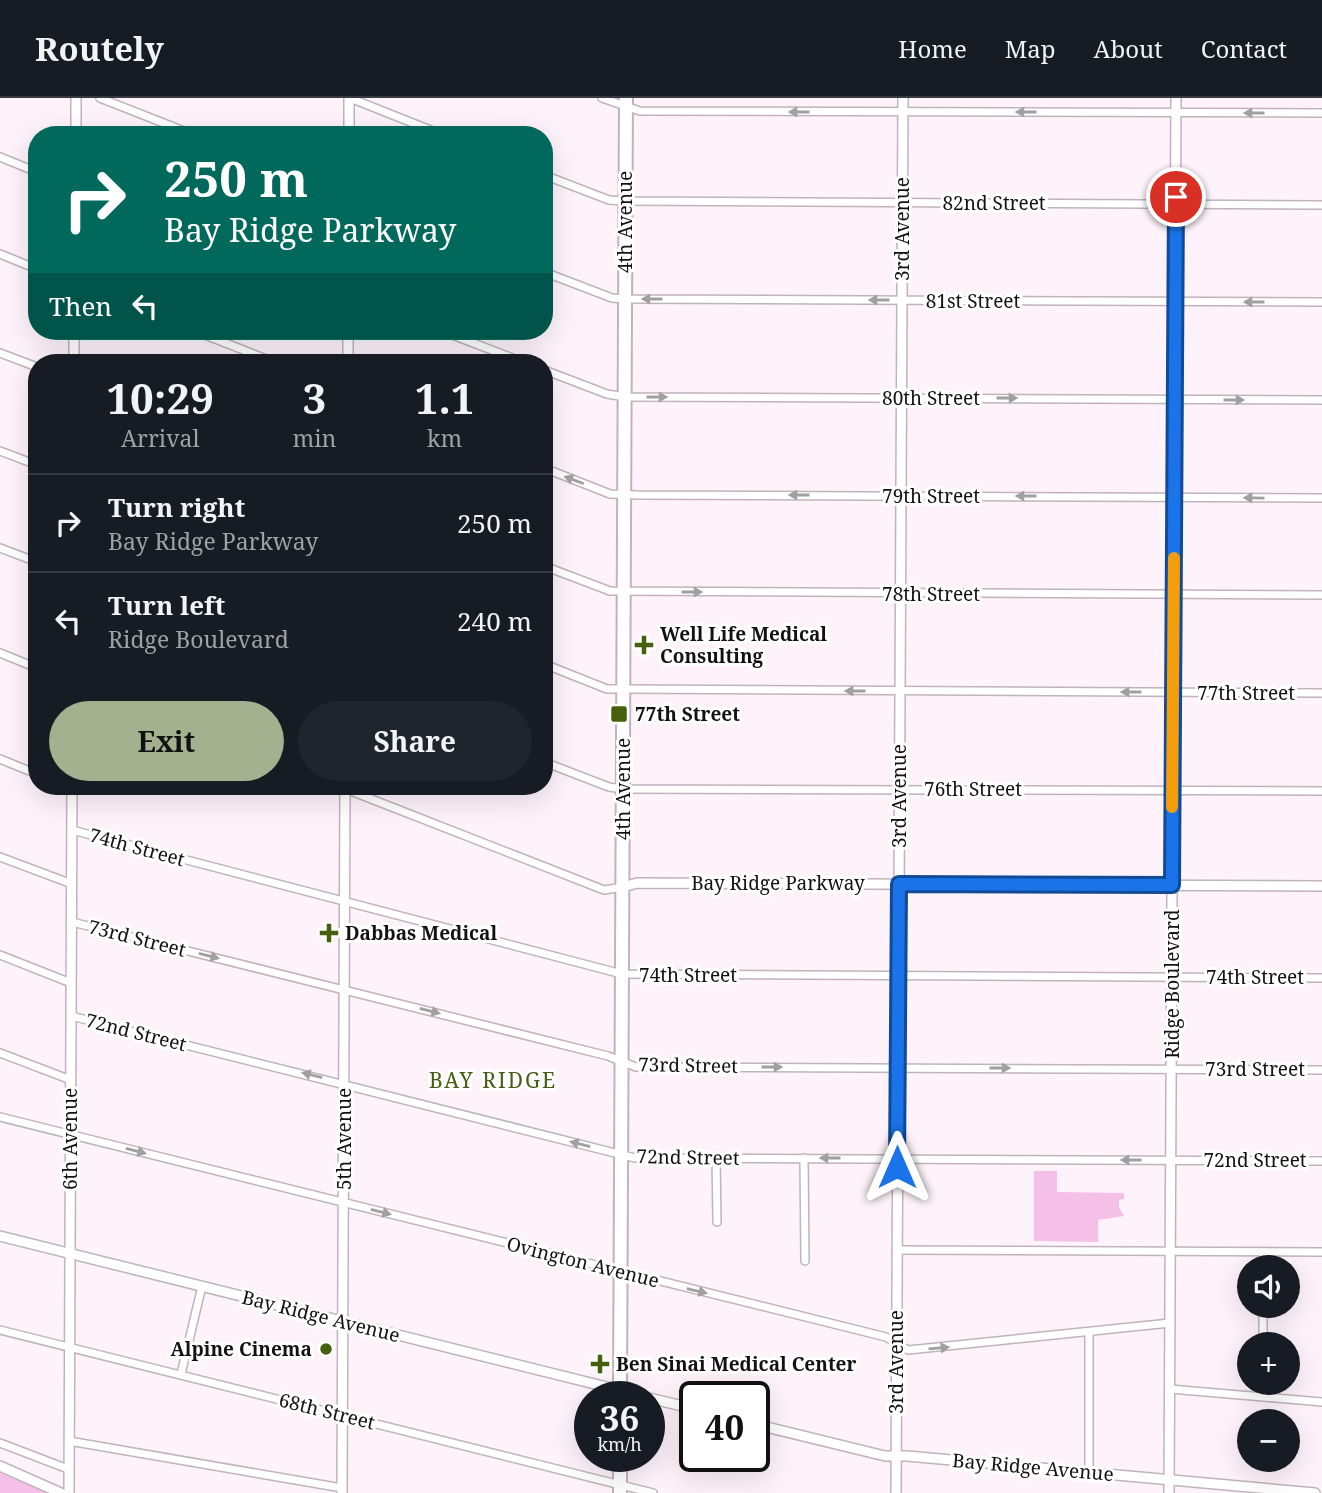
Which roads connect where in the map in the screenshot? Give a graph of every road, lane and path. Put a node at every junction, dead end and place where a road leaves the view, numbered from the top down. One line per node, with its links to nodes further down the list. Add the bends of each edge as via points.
1 (76, 98): 11 (street)
2 (100, 98): 12 (street)
3 (349, 98): 13 (street); 14 (street)
4 (602, 98): 7 (street)
5 (903, 98): 8 (street, 3rd Avenue)
6 (1176, 98): 9 (street, Ridge Boulevard)
7 (626, 102): 8 (street, one-way to 7, via 640,111); 18 (main road, 4th Avenue)
8 (903, 111): 9 (street, one-way to 8); 19 (street, 3rd Avenue)
9 (1176, 113): 10 (street, one-way to 9); 20 (street, Ridge Boulevard)
10 (1322, 113)
11 (76, 126)
12 (171, 126)
13 (349, 126)
14 (420, 126)
15 (0, 157): 16 (street)
16 (28, 168)
17 (553, 178): 18 (street, 82nd Street, via 609,200)
18 (625, 201): 19 (street, 82nd Street); 25 (main road, 4th Avenue)
19 (902, 203): 20 (street, 82nd Street); 26 (street, 3rd Avenue)
20 (1176, 204): 21 (street, 82nd Street); 27 (street, Ridge Boulevard)
21 (1322, 205)
22 (0, 254): 23 (street)
23 (28, 265)
24 (553, 275): 25 (street, 81st Street)
25 (625, 299): 26 (street, 81st Street, one-way to 25); 36 (main road, 4th Avenue)
26 (902, 300): 27 (street, 81st Street); 37 (street, 3rd Avenue)
27 (1175, 302): 28 (street, 81st Street, one-way to 27); 38 (street, Ridge Boulevard)
28 (1322, 302)
29 (218, 340): 32 (street)
30 (466, 340): 33 (street)
31 (0, 353): 34 (street)
32 (254, 354)
33 (502, 354)
34 (28, 364)
35 (553, 373): 36 (street, 80th Street)
36 (625, 397): 37 (street, 80th Street, one-way to 37); 43 (main road, 4th Avenue)
37 (901, 397): 38 (street, 80th Street, one-way to 38); 44 (street, 3rd Avenue)
38 (1175, 400): 39 (street, 80th Street, one-way to 39); 45 (street, Ridge Boulevard)
39 (1322, 400)
40 (0, 451): 41 (street)
41 (28, 462)
42 (553, 472): 43 (street, 79th Street, one-way to 42)
43 (624, 495): 44 (street, 79th Street, one-way to 43); 50 (main road, 4th Avenue)
44 (901, 496): 45 (street, 79th Street, one-way to 44); 51 (street, 3rd Avenue)
45 (1174, 497): 46 (street, 79th Street, one-way to 45); 52 (street, Ridge Boulevard)
46 (1322, 498)
47 (0, 548): 48 (street)
48 (28, 559)
49 (553, 569): 50 (street, 78th Street)
50 (624, 592): 51 (street, 78th Street, one-way to 51); 57 (main road, 4th Avenue)
51 (900, 593): 52 (street, 78th Street); 58 (street, 3rd Avenue)
52 (1174, 595): 53 (street, 78th Street); 59 (street, Ridge Boulevard)
53 (1322, 596)
54 (0, 653): 55 (street)
55 (28, 664)
56 (553, 668): 57 (street, 77th Street, via 607,689)
57 (622, 690): 58 (street, 77th Street, one-way to 57); 64 (main road, 4th Avenue)
58 (900, 691): 59 (street, 77th Street, one-way to 58); 65 (street, 3rd Avenue)
59 (1173, 692): 60 (street, 77th Street); 66 (street, Ridge Boulevard)
60 (1322, 693)
61 (0, 760): 63 (street)
62 (553, 765): 64 (street, 76th Street)
63 (28, 771)
64 (623, 789): 65 (street, 76th Street); 77 (main road, 4th Avenue)
65 (899, 789): 66 (street, 76th Street); 74 (street, 3rd Avenue)
66 (1172, 790): 67 (street, 76th Street); 75 (street, Ridge Boulevard)
67 (1322, 791)
68 (72, 795): 71 (street, 6th Avenue)
69 (343, 795): 78 (street, 5th Avenue)
70 (363, 795): 77 (street, Bay Ridge Parkway, via 604,890)
71 (72, 830): 73 (street, 6th Avenue); 78 (street, 74th Street)
72 (0, 857): 73 (street)
73 (72, 884): 79 (street, 6th Avenue)
74 (899, 884): 75 (street, Bay Ridge Parkway); 77 (street, Bay Ridge Parkway, via 637,883); 82 (street, 3rd Avenue)
75 (1172, 885): 76 (street, Bay Ridge Parkway); 83 (street, Ridge Boulevard)
76 (1322, 886)
77 (623, 887): 81 (main road, 4th Avenue)
78 (345, 901): 81 (street, 74th Street); 86 (street, 5th Avenue)
79 (72, 922): 85 (street, 6th Avenue); 86 (street, 73rd Street, one-way to 86)
80 (0, 955): 85 (street)
81 (622, 974): 82 (street, 74th Street); 89 (main road, 4th Avenue)
82 (899, 975): 83 (street, 74th Street); 90 (street, 3rd Avenue)
83 (1172, 977): 84 (street, 74th Street); 91 (street, Ridge Boulevard)
84 (1322, 978)
85 (71, 983): 87 (street, 6th Avenue)
86 (344, 990): 89 (street, 73rd Street, one-way to 89); 94 (street, 5th Avenue)
87 (71, 1016): 93 (street, 6th Avenue); 94 (street, 72nd Street, one-way to 87)
88 (0, 1053): 93 (street)
89 (621, 1061): 90 (street, 73rd Street, one-way to 90, via 636,1067); 97 (main road, 4th Avenue)
90 (898, 1067): 91 (street, 73rd Street, one-way to 91); 100 (street, 3rd Avenue)
91 (1171, 1069): 92 (street, 73rd Street); 101 (street, Ridge Boulevard)
92 (1322, 1070)
93 (71, 1080): 96 (street, 6th Avenue)
94 (344, 1083): 97 (street, 72nd Street, one-way to 94); 103 (street, 5th Avenue)
95 (0, 1117): 96 (street, Ovington Avenue)
96 (70, 1134): 103 (street, Ovington Avenue, one-way to 103); 110 (street, 6th Avenue)
97 (621, 1154): 98 (street, 72nd Street, via 635,1158); 112 (main road, 4th Avenue)
98 (716, 1157): 99 (street, 72nd Street); 104 (street)
99 (804, 1158): 100 (street, 72nd Street, one-way to 99); 111 (street)
100 (897, 1158): 101 (street, 72nd Street, one-way to 100); 106 (street, 3rd Avenue)
101 (1171, 1160): 102 (street, 72nd Street); 107 (street, Ridge Boulevard)
102 (1322, 1161)
103 (343, 1202): 112 (street, Ovington Avenue, one-way to 112); 114 (street, 5th Avenue)
104 (717, 1222)
105 (0, 1236): 110 (street, Bay Ridge Avenue)
106 (897, 1250): 107 (street); 118 (street, 3rd Avenue)
107 (1171, 1251): 108 (street); 115 (street, Ridge Boulevard)
108 (1263, 1252): 109 (street)
109 (1322, 1252)
110 (69, 1254): 113 (street, Bay Ridge Avenue); 119 (street, 6th Avenue)
111 (805, 1261)
112 (620, 1272): 118 (street, Ovington Avenue, one-way to 118, via 886,1337); 121 (main road, 4th Avenue)
113 (202, 1286): 114 (street, Bay Ridge Avenue); 120 (street)
114 (343, 1321): 122 (street, Bay Ridge Avenue); 126 (street, 5th Avenue)
115 (1170, 1323): 117 (street, Ovington Avenue); 123 (street, Ridge Boulevard)
116 (0, 1330): 119 (street, 68th Street)
117 (1089, 1332): 118 (street, Ovington Avenue, one-way to 117, via 908,1350 941,1349); 133 (street)
118 (896, 1344): 130 (street, 3rd Avenue)
119 (69, 1347): 120 (street, 68th Street); 128 (street, 6th Avenue)
120 (181, 1374): 126 (street, 68th Street)
121 (620, 1381)
122 (574, 1382)
123 (1170, 1389): 124 (street); 134 (street, Ridge Boulevard)
124 (1263, 1397): 125 (street)
125 (1322, 1402)
126 (342, 1415): 135 (street, 68th Street); 136 (street, 5th Avenue)
127 (770, 1428): 130 (street, Bay Ridge Avenue)
128 (69, 1441): 132 (street, 6th Avenue); 136 (street)
129 (0, 1443): 132 (street)
130 (896, 1456): 133 (street, Bay Ridge Avenue); 140 (street, 3rd Avenue)
131 (0, 1466): 137 (street)
132 (68, 1469): 138 (street, 6th Avenue)
133 (1089, 1473): 134 (street, Bay Ridge Avenue)
134 (1169, 1480): 141 (street, Ridge Boulevard); 142 (street, Bay Ridge Avenue)
135 (620, 1489): 139 (street, 68th Street)
136 (342, 1490)
137 (61, 1493)
138 (69, 1493)
139 (653, 1493)
140 (895, 1493)
141 (1169, 1493)
142 (1315, 1493)

